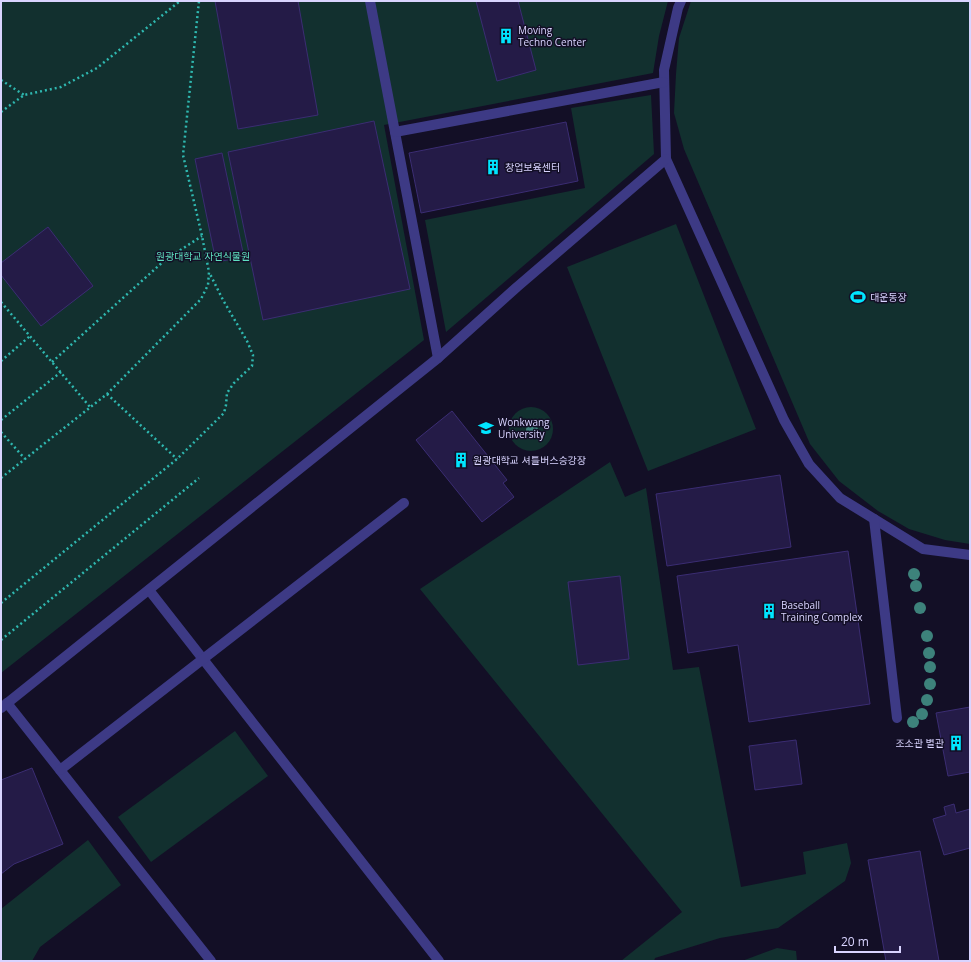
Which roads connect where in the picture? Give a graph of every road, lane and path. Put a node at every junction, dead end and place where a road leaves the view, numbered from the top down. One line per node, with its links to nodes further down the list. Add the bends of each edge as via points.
1 (180, 1): 7 (path, via 96,68 61,87)
2 (199, 1): 11 (path, via 183,156)
3 (370, 1): 9 (lane)
4 (681, 1): 6 (lane, via 664,70)
5 (1, 80): 7 (path)
6 (664, 82): 9 (lane); 10 (lane)
7 (24, 96): 8 (path)
8 (1, 112)
9 (395, 132): 15 (lane)
10 (666, 159): 15 (lane); 28 (lane, via 784,420 809,464 840,498)
11 (202, 236): 12 (path); 17 (path, via 165,260)
12 (209, 272): 19 (path, via 208,285 201,299); 23 (path, via 247,341 253,355 252,366 227,393 224,413)
13 (1, 302): 14 (path)
14 (30, 336): 16 (path); 17 (path)
15 (438, 358): 30 (lane)
16 (1, 361)
17 (52, 362): 18 (path)
18 (61, 372): 20 (path); 21 (path)
19 (106, 394): 20 (path); 23 (path)
20 (90, 407): 24 (path)
21 (1, 420)
22 (1, 432): 24 (path)
23 (177, 458): 31 (path)
24 (25, 460): 25 (path)
25 (1, 478)
26 (199, 478): 32 (path)
27 (404, 503): 33 (lane)
28 (874, 519): 29 (lane, via 924,549); 35 (lane)
29 (970, 555)
30 (149, 590): 33 (lane); 34 (lane)
31 (1, 603)
32 (1, 640)
33 (203, 659): 36 (lane); 38 (lane)
34 (4, 706): 36 (lane)
35 (897, 718)
36 (60, 770): 37 (lane)
37 (211, 961)
38 (439, 961)

